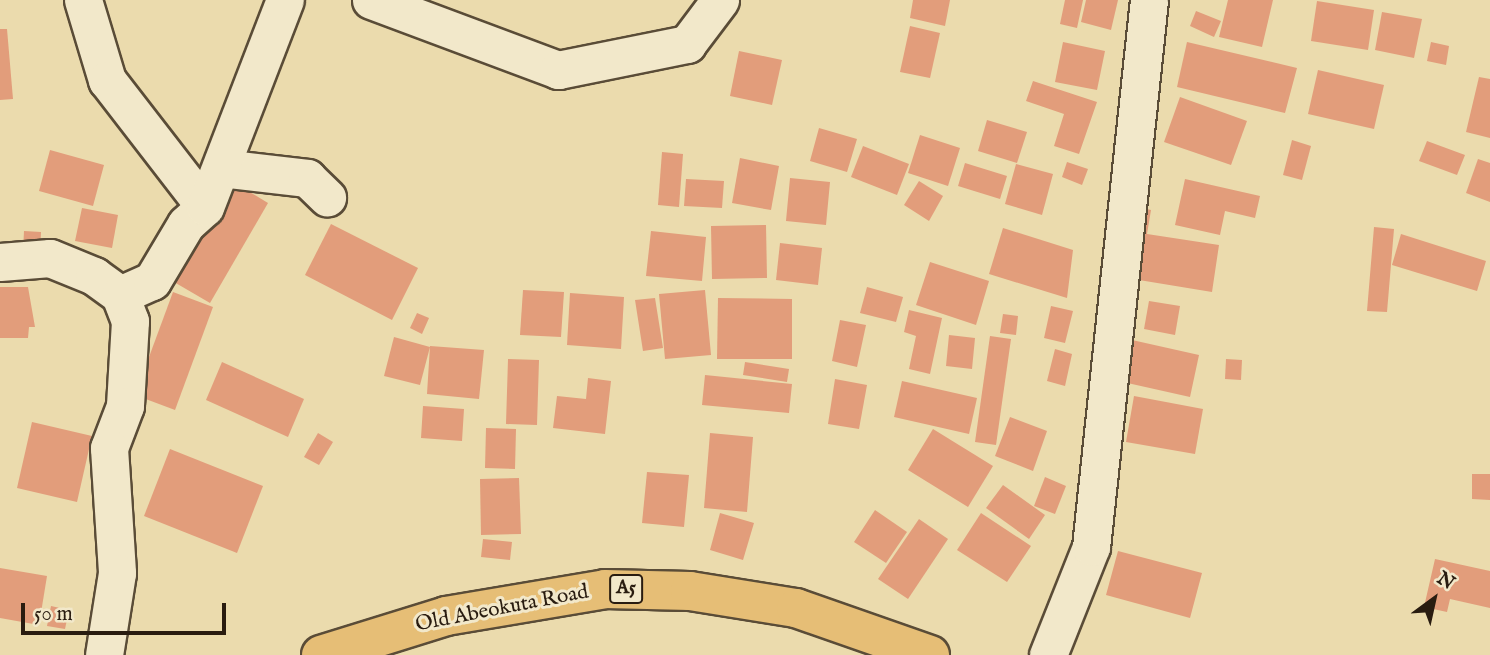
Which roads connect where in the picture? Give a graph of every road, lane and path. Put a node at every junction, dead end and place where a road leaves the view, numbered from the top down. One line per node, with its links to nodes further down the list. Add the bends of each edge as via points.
1 (83, 0): 8 (street, via 107,80)
2 (285, 0): 6 (street)
3 (370, 0): 4 (street, via 558,69 687,44)
4 (720, 0)
5 (1149, 0): 14 (street, via 1091,547)
6 (221, 168): 7 (street, via 307,178); 8 (street)
7 (327, 197)
8 (205, 207): 10 (street, via 186,224 152,281)
9 (0, 262): 10 (street, via 50,258)
10 (120, 295): 11 (street, via 130,321 125,405 109,448 117,573)
11 (104, 655)
12 (321, 655): 13 (highway, Old Abeokuta Road / A5, via 446,616 605,589 690,591 796,608)
13 (930, 655)
14 (1048, 655)

